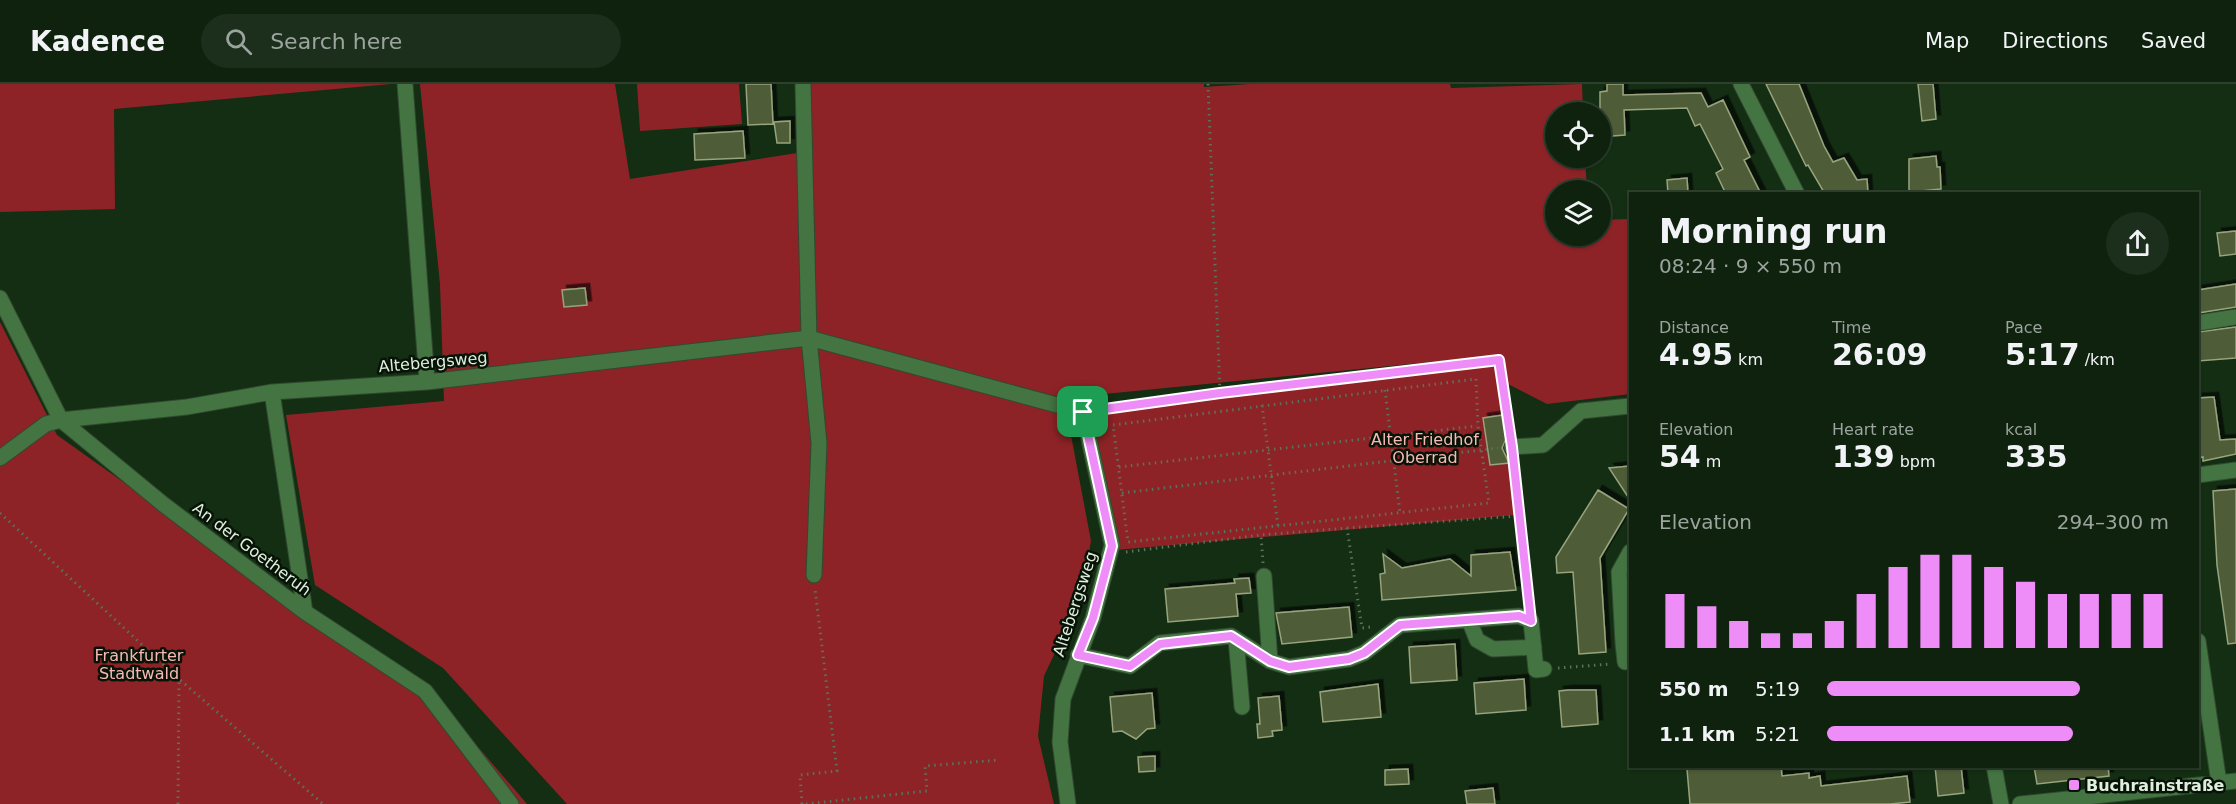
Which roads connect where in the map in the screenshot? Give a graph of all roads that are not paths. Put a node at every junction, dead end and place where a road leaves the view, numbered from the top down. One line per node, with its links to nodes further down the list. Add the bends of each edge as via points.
1 (405, 84): 9 (street)
2 (803, 84): 8 (street)
3 (1741, 84): 4 (street)
4 (1796, 192)
5 (0, 298): 12 (street, An der Goetheruh)
6 (2236, 317): 7 (street)
7 (2199, 323)
8 (809, 338): 9 (street, Altebergsweg); 18 (street, via 819,443); 26 (street, Altebergsweg, via 1083,412 1112,553)
9 (427, 382): 10 (street, Altebergsweg)
10 (272, 392): 12 (street, Altebergsweg, via 187,407); 20 (street)
11 (1629, 406): 13 (street, via 1581,411 1543,444)
12 (61, 420): 14 (street, Altebergsweg, via 46,424); 20 (street, An der Goetheruh)
13 (1512, 447)
14 (0, 458)
15 (2236, 470): 16 (street)
16 (2199, 475)
17 (1629, 554): 23 (street, via 1619,572)
18 (814, 575)
19 (1264, 576): 27 (street)
20 (305, 612): 34 (street, An der Goetheruh, via 425,691)
21 (1469, 620): 24 (street, via 1477,640 1493,650); 24 (street, via 1519,616 1531,621); 27 (street, via 1400,625 1364,653 1349,659 1289,667)
22 (1236, 639): 26 (street, via 1231,636 1169,641 1136,664 1124,667); 27 (street); 30 (street)
23 (1627, 642): 28 (street)
24 (1534, 646): 29 (street, via 1536,670)
25 (2199, 647): 33 (street)
26 (1078, 655): 35 (street, Altebergsweg, via 1066,685 1060,718)
27 (1270, 661)
28 (1625, 662)
29 (1544, 669)
30 (1242, 707)
31 (1994, 768): 36 (street)
32 (2236, 781): 33 (street)
33 (2219, 783): 37 (street)
34 (511, 804)
35 (1068, 804)
36 (2001, 804)
37 (2020, 804)

